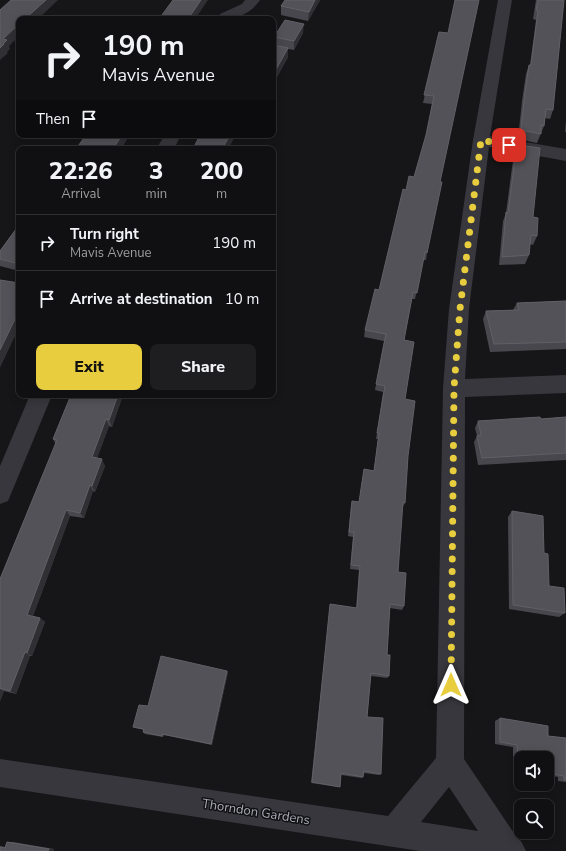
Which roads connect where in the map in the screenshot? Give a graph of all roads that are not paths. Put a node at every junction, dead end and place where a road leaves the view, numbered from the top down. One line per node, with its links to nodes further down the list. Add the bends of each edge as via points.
1 (506, 0): 4 (street)
2 (253, 8): 3 (street)
3 (228, 16)
4 (481, 140): 5 (street); 7 (street, via 460,309)
5 (566, 155)
6 (566, 384): 7 (street)
7 (454, 388): 10 (street)
8 (40, 398): 9 (street)
9 (0, 493)
10 (450, 763): 12 (street); 13 (street)
11 (0, 773): 12 (street, Thorndon Gardens)
12 (394, 832): 13 (street, Thorndon Gardens)
13 (509, 851)

